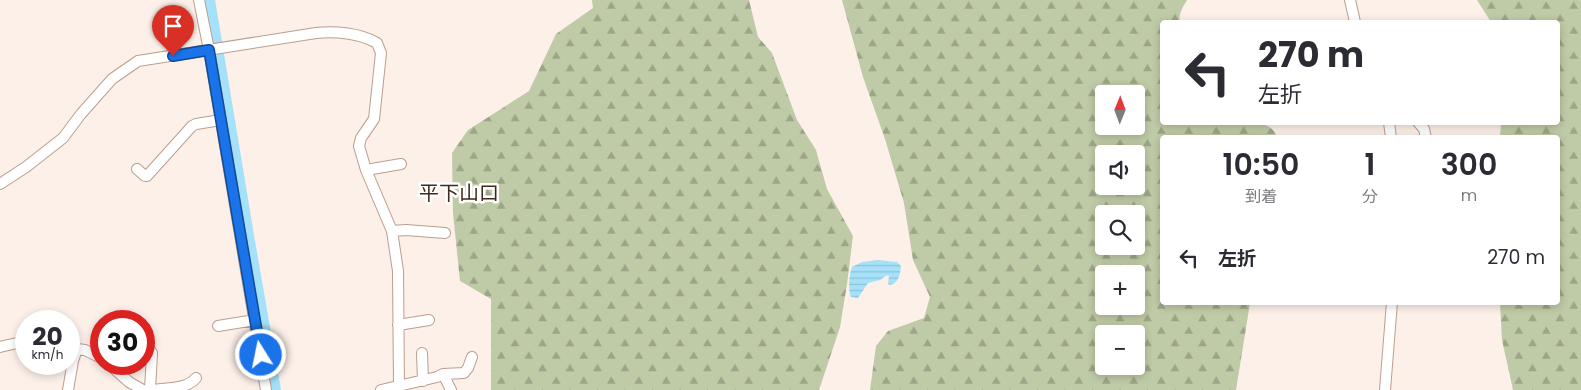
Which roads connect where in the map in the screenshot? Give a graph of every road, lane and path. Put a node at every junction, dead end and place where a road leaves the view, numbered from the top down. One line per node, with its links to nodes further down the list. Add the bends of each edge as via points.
1 (199, 0): 4 (street)
2 (1350, 0): 3 (street)
3 (1355, 20)
4 (214, 49): 5 (street); 8 (street, via 316,32 370,38 377,43 381,53 374,119 359,146); 9 (street, via 138,61 123,70 63,138)
5 (221, 120): 7 (street, via 192,126 147,176); 13 (street)
6 (401, 164): 8 (street)
7 (137, 169)
8 (366, 170): 10 (street)
9 (0, 184)
10 (392, 231): 11 (street); 15 (street, via 398,271)
11 (445, 233)
12 (1392, 305): 34 (street)
13 (255, 320): 16 (street); 31 (street)
14 (429, 320): 15 (street)
15 (398, 325): 27 (street)
16 (218, 326)
17 (15, 344): 18 (street)
18 (0, 347)
19 (422, 354): 26 (street)
20 (472, 357): 21 (street, via 464,373)
21 (443, 374): 26 (street); 33 (street)
22 (71, 375): 28 (street)
23 (121, 375): 29 (street)
24 (152, 375): 30 (street)
25 (196, 378): 30 (street, via 186,386)
26 (423, 381): 27 (street)
27 (396, 388): 32 (street)
28 (68, 390)
29 (143, 390)
30 (152, 390)
31 (266, 390)
32 (381, 390)
33 (451, 390)
34 (1385, 390)

